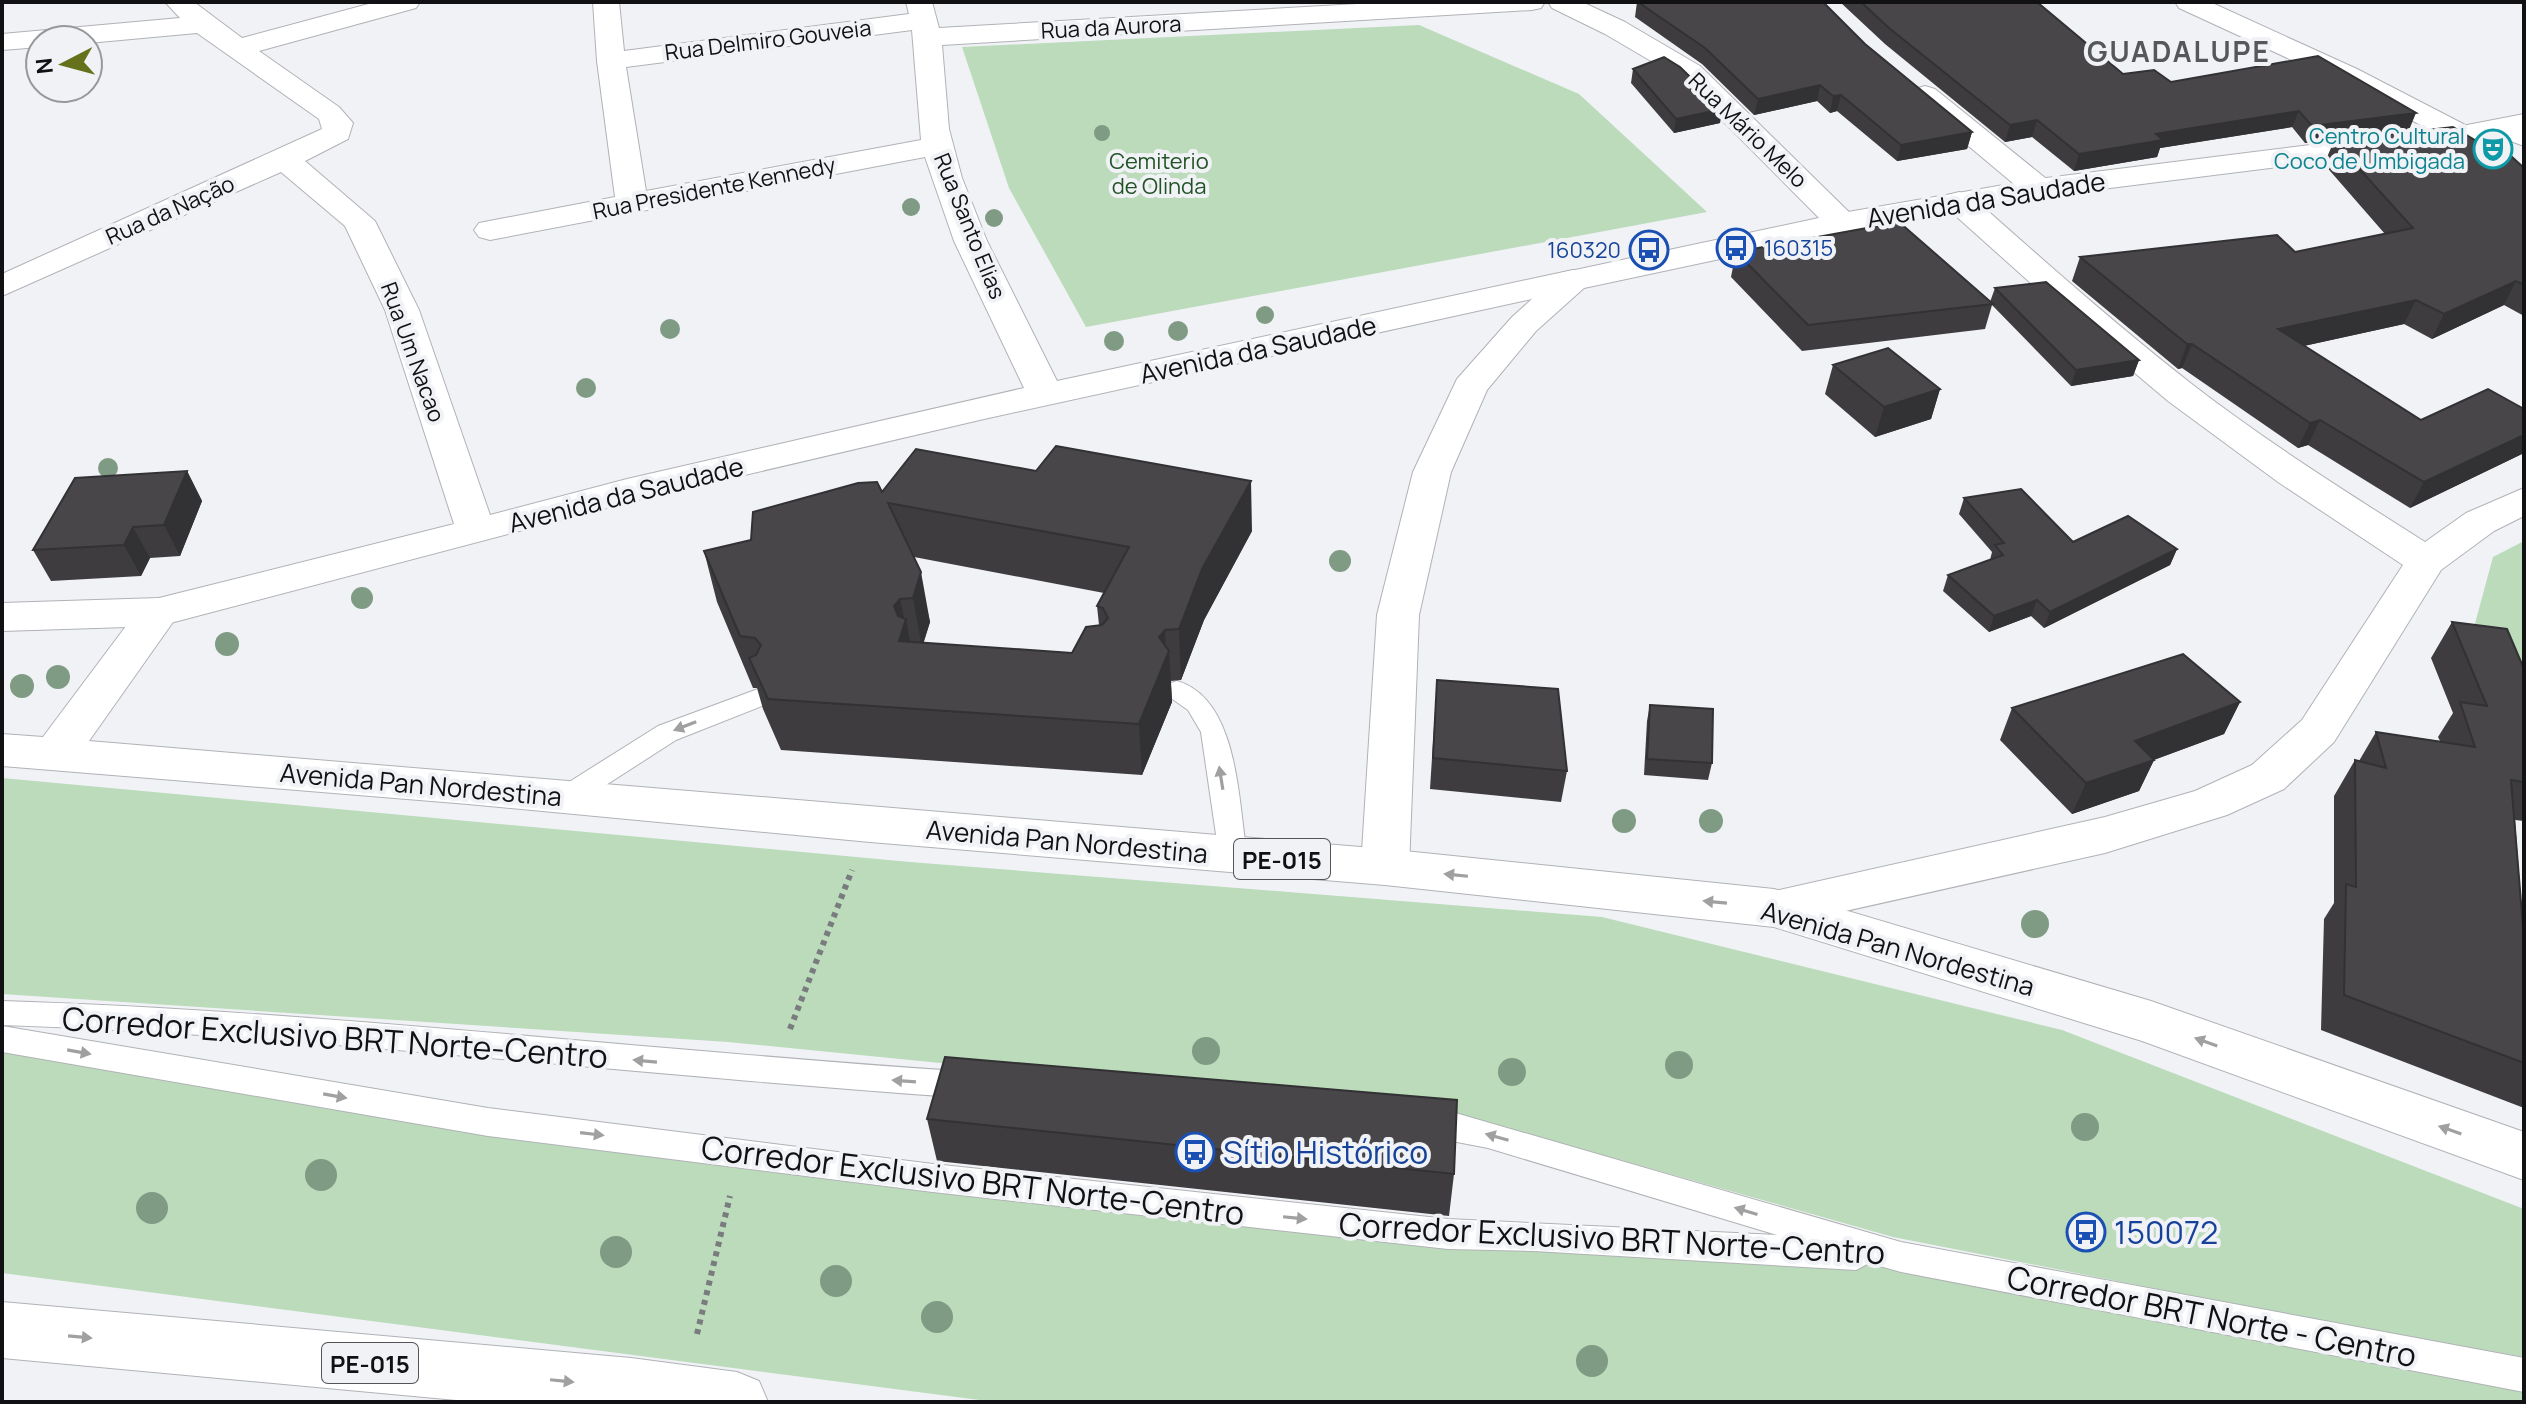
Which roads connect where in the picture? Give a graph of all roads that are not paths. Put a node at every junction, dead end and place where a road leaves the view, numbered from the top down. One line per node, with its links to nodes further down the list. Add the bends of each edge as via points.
1 (178, 2): 8 (main road)
2 (407, 2): 10 (main road)
3 (606, 2): 11 (main road)
4 (1532, 2): 7 (main road, Rua da Aurora)
5 (1561, 2): 20 (main road, Rua Mário Melo, via 1690,72)
6 (2188, 2): 14 (main road)
7 (924, 20): 11 (main road, Rua Delmiro Gouveia); 15 (main road, Rua Santo Elias)
8 (203, 24): 9 (main road); 10 (main road)
9 (2, 42)
10 (238, 48): 16 (main road, Rua da Nação, via 338,123 337,133)
11 (611, 61): 19 (main road)
12 (1909, 81): 17 (main road)
13 (2517, 130): 14 (main road, Avenida da Saudade)
14 (2462, 135): 17 (main road, Avenida da Saudade)
15 (937, 146): 19 (main road, Rua Presidente Kennedy); 24 (main road, Rua Santo Elias, via 965,224)
16 (284, 159): 23 (main road, Rua da Nação); 26 (main road, Rua Um Nacao, via 359,221 402,310)
17 (2038, 188): 18 (main road, Avenida da Saudade)
18 (1959, 202): 20 (main road, Avenida da Saudade); 27 (main road, via 2101,329 2213,417)
19 (632, 204): 21 (main road, Rua Presidente Kennedy)
20 (1842, 223): 22 (main road, Avenida da Saudade)
21 (490, 230)
22 (1573, 280): 24 (main road, Avenida da Saudade); 36 (main road, via 1524,324 1470,387 1432,472 1398,615)
23 (2, 286)
24 (1045, 395): 26 (main road, Avenida da Saudade)
25 (2524, 500): 27 (main road, via 2480,522)
26 (476, 531): 28 (main road, Avenida da Saudade)
27 (2426, 561): 37 (main road, via 2318,731 2268,777 2211,803 2105,835)
28 (159, 612): 29 (main road, Avenida da Saudade); 33 (main road)
29 (2, 617)
30 (1177, 690): 35 (lane, one-way to 30, via 1214,732 1198,704)
31 (758, 698): 34 (lane, one-way to 34, via 667,733)
32 (2, 750): 33 (main road, Avenida Pan Nordestina / PE-015)
33 (55, 754): 34 (main road, Avenida Pan Nordestina / PE-015)
34 (568, 796): 35 (main road, Avenida Pan Nordestina / PE-015)
35 (1233, 855): 36 (main road, Avenida Pan Nordestina / PE-015)
36 (1385, 867): 37 (main road, Avenida Pan Nordestina / PE-015, one-way to 36)
37 (1774, 908): 42 (main road, Avenida Pan Nordestina / PE-015, one-way to 37, via 2151,1022)
38 (2, 1013): 40 (lane, Corredor Exclusivo BRT Norte-Centro, one-way to 38, via 154,1018)
39 (2, 1039): 43 (lane, Corredor Exclusivo BRT Norte-Centro, one-way to 43, via 488,1122 933,1178 1448,1234)
40 (1006, 1088)
41 (1388, 1121): 43 (lane, Corredor Exclusivo BRT Norte-Centro, one-way to 41, via 1488,1134)
42 (2524, 1156)
43 (1901, 1257): 45 (lane, Corredor BRT Norte - Centro)
44 (2, 1330): 46 (main road, PE-015, one-way to 46)
45 (2524, 1375)
46 (494, 1388): 47 (main road, PE-015, one-way to 47)
47 (627, 1395): 48 (main road, PE-015)
48 (737, 1402)

